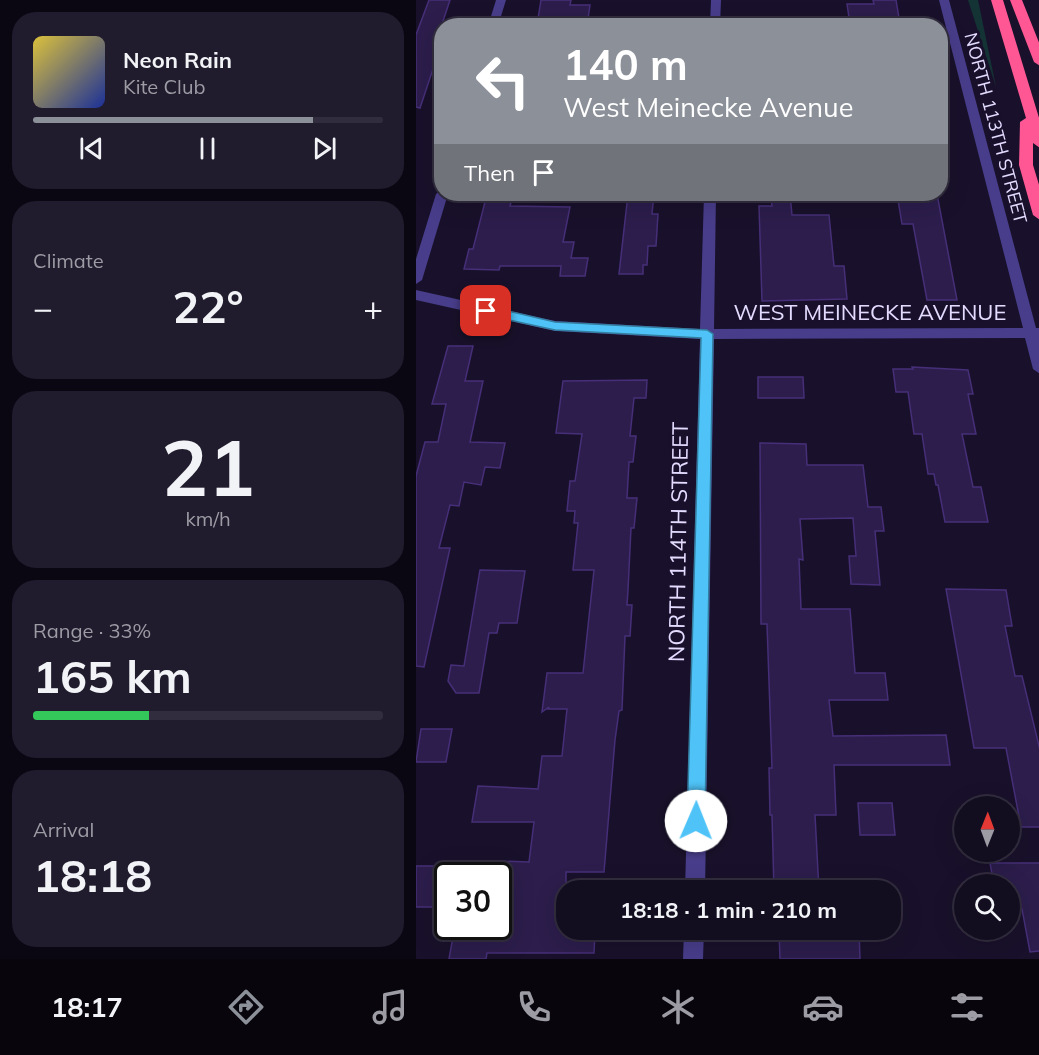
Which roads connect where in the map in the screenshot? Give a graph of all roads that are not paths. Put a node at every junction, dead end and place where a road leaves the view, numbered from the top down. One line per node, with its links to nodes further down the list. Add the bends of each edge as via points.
1 (501, 0): 6 (street)
2 (716, 0): 7 (street)
3 (944, 0): 16 (street, NORTH 113TH STREET)
4 (997, 0): 9 (highway)
5 (1016, 0): 8 (highway)
6 (495, 18)
7 (715, 18)
8 (1040, 62)
9 (1028, 108): 10 (highway); 13 (highway, via 1026,165)
10 (1040, 144)
11 (440, 201): 14 (street)
12 (710, 201): 17 (street, NORTH 114TH STREET)
13 (1040, 215)
14 (416, 280)
15 (416, 296): 17 (street, WEST MEINECKE AVENUE, via 555,326)
16 (1035, 333): 17 (street, WEST MEINECKE AVENUE); 18 (street, NORTH 113TH STREET)
17 (707, 334): 19 (street, NORTH 114TH STREET)
18 (1040, 369)
19 (695, 880)
20 (694, 940): 21 (street)
21 (693, 959)

